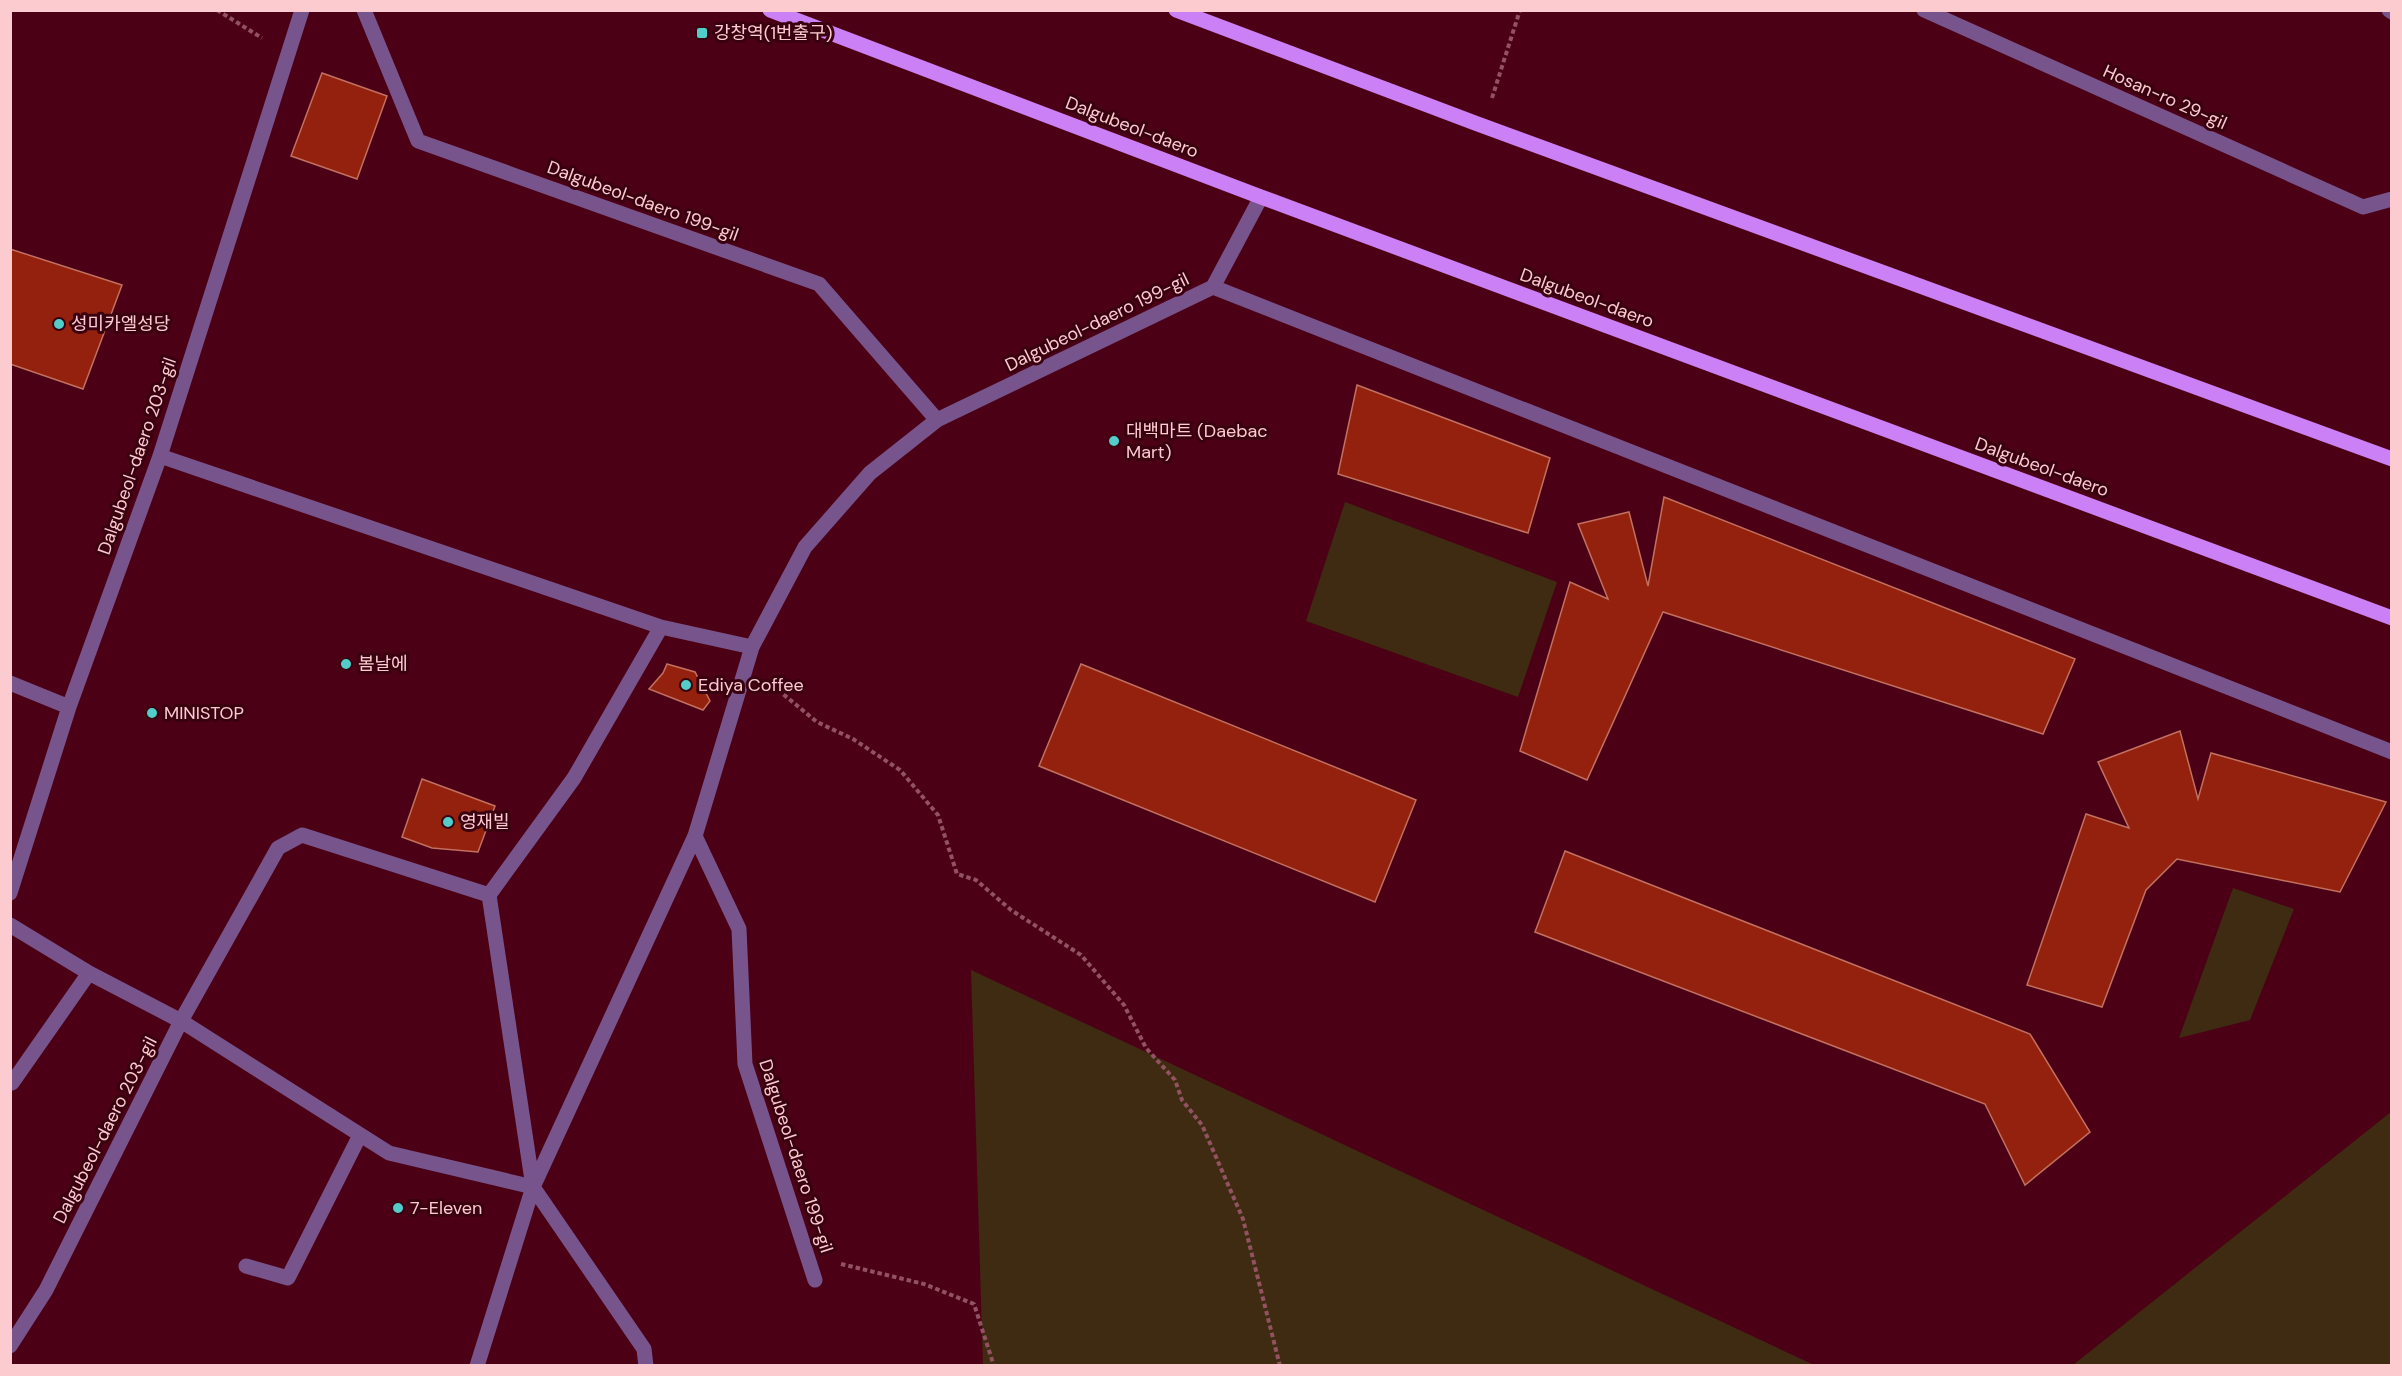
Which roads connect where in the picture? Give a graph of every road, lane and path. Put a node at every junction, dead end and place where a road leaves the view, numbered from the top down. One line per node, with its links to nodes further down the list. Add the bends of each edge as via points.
1 (217, 10): 8 (path)
2 (302, 10): 8 (street, Dalgubeol-daero 203-gil)
3 (364, 10): 13 (street, Dalgubeol-daero 199-gil, via 418,141 819,284)
4 (770, 10): 10 (main road, Dalgubeol-daero)
5 (1176, 10): 9 (main road)
6 (1520, 10): 9 (path)
7 (1924, 10): 11 (street, Hosan-ro 29-gil, via 2363,207)
8 (287, 53): 14 (street, Dalgubeol-daero 203-gil)
9 (1483, 126): 15 (main road)
10 (1261, 197): 12 (street, Dalgubeol-daero 199-gil); 16 (main road, Dalgubeol-daero)
11 (2391, 199)
12 (1213, 287): 13 (street, Dalgubeol-daero 199-gil); 22 (street)
13 (938, 420): 18 (street, Dalgubeol-daero 199-gil, via 870,473 805,547)
14 (160, 456): 17 (street); 21 (street, Dalgubeol-daero 203-gil)
15 (2391, 459)
16 (2391, 618)
17 (661, 627): 18 (street); 25 (street, via 574,778)
18 (752, 647): 19 (street, Dalgubeol-daero 199-gil)
19 (746, 667): 23 (street, Dalgubeol-daero 199-gil); 38 (path, via 817,722 853,739 900,770 938,814 957,874 976,880 1011,909 1081,955 1124,1005 1146,1048 1175,1080 1182,1100 1202,1125 1239,1209)
20 (10, 683): 21 (street)
21 (69, 707): 24 (street, Dalgubeol-daero 203-gil)
22 (2391, 753)
23 (695, 836): 31 (street, Dalgubeol-daero 199-gil); 33 (street, Dalgubeol-daero 199-gil, via 739,929 745,1064)
24 (10, 892)
25 (489, 895): 28 (street, via 302,835 278,848); 31 (street, Dalgubeol-daero 199-gil)
26 (10, 925): 27 (street)
27 (89, 973): 28 (street); 29 (street)
28 (181, 1021): 30 (street); 34 (street, Dalgubeol-daero 203-gil, via 46,1290)
29 (12, 1083)
30 (360, 1135): 31 (street, via 389,1153); 32 (street, via 288,1278)
31 (533, 1187): 35 (street, Dalgubeol-daero 199-gil); 36 (street, Dalgubeol-daero 199-gil, via 644,1349)
32 (246, 1266)
33 (815, 1280): 37 (path, via 828,1261 924,1284 974,1305)
34 (10, 1346)
35 (477, 1365)
36 (646, 1365)
37 (994, 1365)
38 (1280, 1365)

